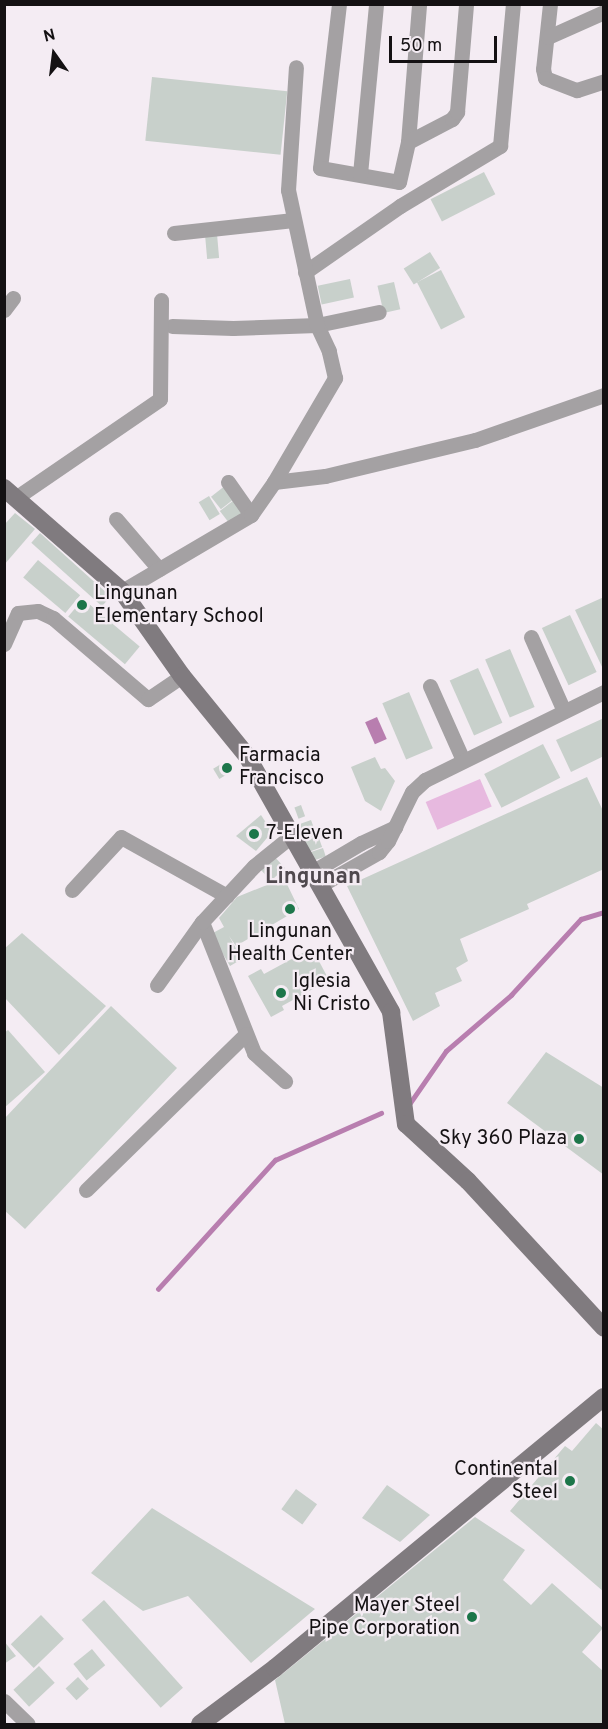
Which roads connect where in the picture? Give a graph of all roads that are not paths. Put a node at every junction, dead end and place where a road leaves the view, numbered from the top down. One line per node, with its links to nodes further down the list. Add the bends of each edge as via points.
1 (339, 4): 12 (street, via 320,168)
2 (376, 4): 12 (street)
3 (419, 4): 11 (street)
4 (466, 4): 11 (street, via 457,112 452,119)
5 (513, 4): 14 (street, via 500,146)
6 (550, 4): 8 (street)
7 (603, 12): 8 (street)
8 (548, 37): 10 (street, via 543,69 550,82 578,90)
9 (296, 67): 15 (street, via 288,172)
10 (603, 81)
11 (408, 142): 13 (street)
12 (360, 174): 13 (street)
13 (399, 182): 14 (street)
14 (400, 206): 17 (street)
15 (293, 220): 16 (street); 17 (street)
16 (174, 233)
17 (305, 272): 20 (street)
18 (161, 300): 25 (street, via 160,399)
19 (379, 312): 20 (street)
20 (317, 325): 21 (street); 24 (street, via 329,351 335,378)
21 (172, 326)
22 (603, 396): 24 (street, via 475,440 325,476)
23 (228, 482): 26 (street)
24 (274, 482): 26 (street)
25 (11, 493): 29 (street)
26 (251, 515): 28 (street)
27 (116, 519): 28 (street)
28 (159, 569): 29 (street)
29 (122, 591): 33 (street)
30 (8, 617): 32 (street); 33 (street, via 26,611 53,618 148,699)
31 (531, 637): 36 (street)
32 (4, 644)
33 (183, 676): 39 (street, via 248,756)
34 (430, 686): 37 (street)
35 (603, 692): 36 (street)
36 (564, 711): 37 (street)
37 (464, 760): 38 (street, via 425,780 412,792)
38 (395, 827): 40 (street); 41 (street, via 379,852)
39 (290, 837): 42 (street); 44 (street, via 254,866)
40 (338, 856): 41 (street); 42 (street)
41 (347, 870): 42 (street)
42 (316, 879): 50 (street, via 391,1012 406,1124 468,1181)
43 (72, 890): 44 (street, via 121,837)
44 (227, 896): 45 (street)
45 (202, 922): 46 (street); 47 (street)
46 (157, 985)
47 (246, 1034): 48 (street, via 254,1053); 49 (street)
48 (285, 1082)
49 (86, 1190)
50 (603, 1328)
51 (603, 1397): 54 (street, via 275,1668)
52 (4, 1701): 53 (street)
53 (28, 1725)
54 (200, 1725)

